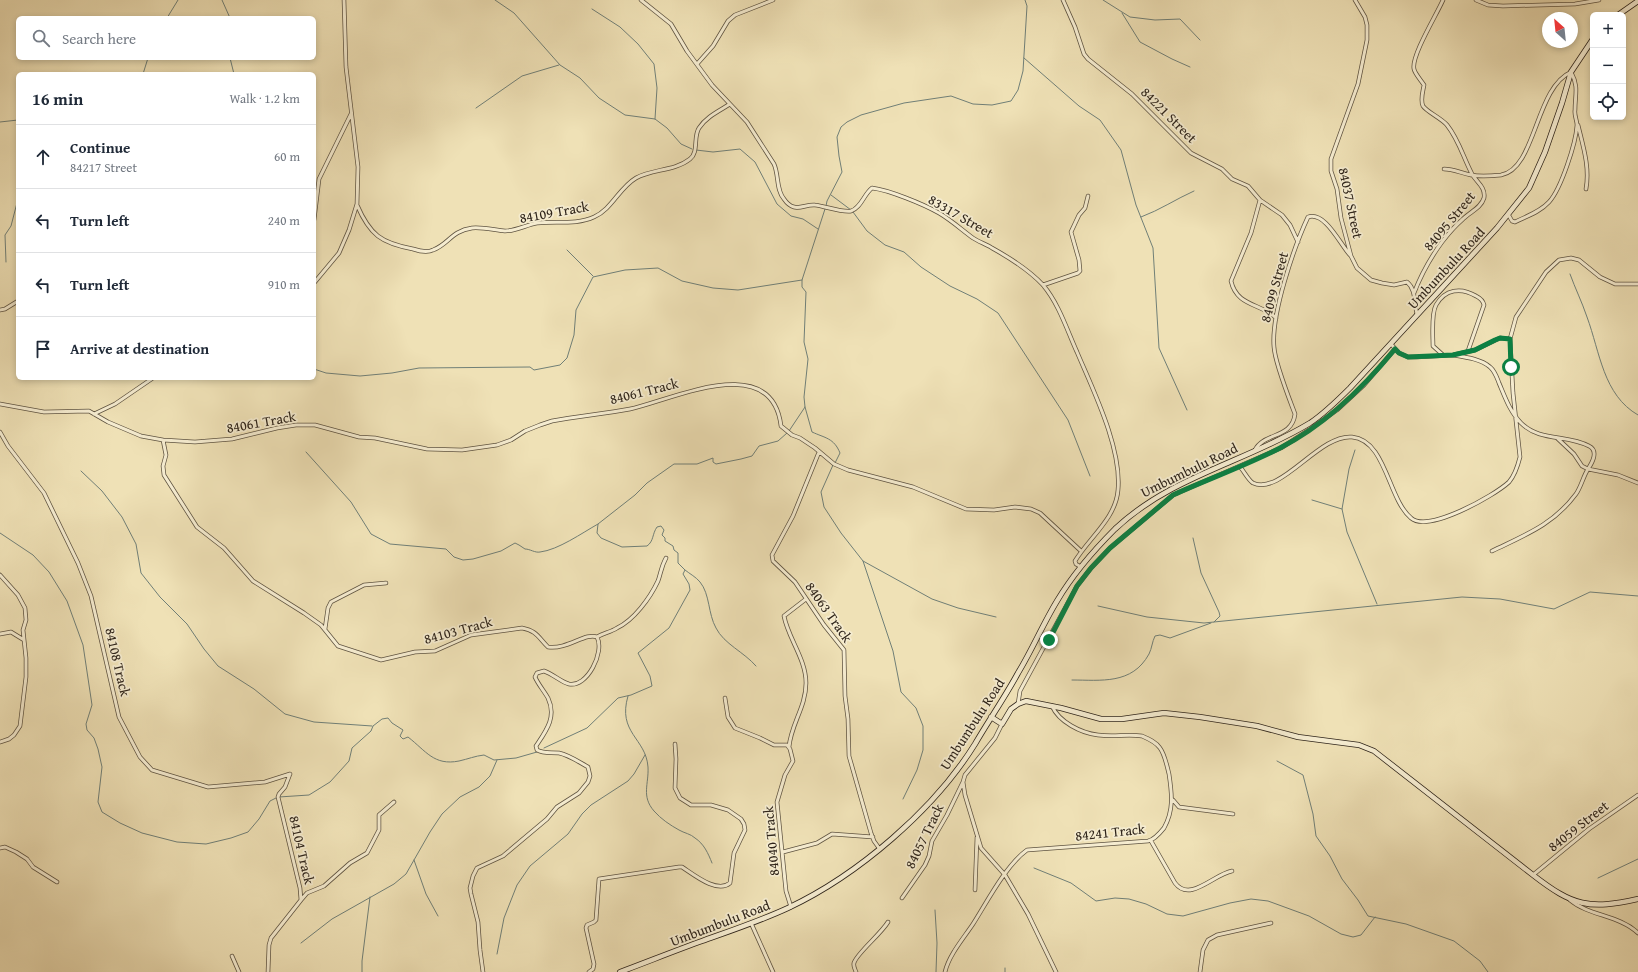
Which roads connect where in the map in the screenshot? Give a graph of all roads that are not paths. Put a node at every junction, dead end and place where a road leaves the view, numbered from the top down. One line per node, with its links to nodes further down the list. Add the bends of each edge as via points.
1 (344, 0): 15 (street, via 346,66)
2 (641, 0): 12 (street, 83317 Street, via 671,24)
3 (773, 0): 12 (street, via 735,15)
4 (1064, 0): 21 (street, 84221 Street, via 1088,59 1132,94 1191,153 1248,186)
5 (1355, 0): 26 (street, 84037 Street, via 1365,17 1368,31 1358,84 1331,166)
6 (1443, 0): 18 (street, 84095 Street, via 1420,48 1414,70 1424,85 1424,107 1446,125 1462,148)
7 (1476, 0): 8 (street, via 1488,5 1503,6 1575,4)
8 (1599, 0)
9 (1638, 1): 10 (main road)
10 (1622, 12)
11 (1590, 44): 13 (main road, Umbumbulu Road)
12 (697, 64): 14 (street, 83317 Street, via 718,93)
13 (1571, 72): 16 (street, via 1577,85 1574,111); 18 (street, via 1556,83 1535,125 1531,140 1514,170 1502,175); 24 (main road, Umbumbulu Road, via 1545,152 1529,188)
14 (730, 104): 23 (street, 84109 Track, via 711,116 699,128 691,158 682,164 636,178 607,208 589,219 535,224 506,231 479,228 460,231 430,252 384,241 365,221); 29 (street, 83317 Street, via 747,122 774,164 781,195 793,207 813,205 850,211 856,208 872,188 887,191 939,213 975,239 1006,255)
15 (352, 114): 22 (street, via 319,179); 23 (street, via 358,167)
16 (1577, 123): 19 (street, via 1585,152 1588,178); 24 (street, via 1567,166 1551,199 1540,210 1515,222)
17 (1444, 169): 18 (street)
18 (1472, 175): 30 (street, 84095 Street, via 1483,190 1482,201 1442,242 1425,268)
19 (1586, 189)
20 (1088, 196): 29 (street, via 1071,232 1080,271)
21 (1260, 200): 25 (street, 84221 Street, via 1287,220); 34 (street, via 1251,233 1232,282 1245,302 1266,310)
22 (316, 204)
23 (357, 205): 27 (street, via 339,253)
24 (1508, 214): 33 (main road, Umbumbulu Road, via 1498,228)
25 (1298, 242): 26 (street, 84099 Street, via 1308,217 1318,216 1325,220); 34 (street, 84099 Street)
26 (1351, 256): 30 (street, 84037 Street, via 1357,268 1371,280 1390,286 1407,282)
27 (316, 282)
28 (1638, 284): 35 (street, via 1615,284 1579,260 1559,260 1546,272 1516,317)
29 (1043, 285): 55 (street, 83317 Street, via 1052,297 1084,370 1107,429 1117,465 1116,502)
30 (1414, 293): 33 (street)
31 (16, 302): 32 (street)
32 (0, 310)
33 (1417, 314): 36 (main road, Umbumbulu Road)
34 (1276, 318): 48 (street, 84099 Street, via 1274,349 1295,414 1291,426 1260,443)
35 (1510, 339): 38 (street, via 1500,338); 44 (street)
36 (1391, 344): 37 (street); 48 (main road, Umbumbulu Road, via 1332,406 1312,422)
37 (1395, 349): 39 (street, via 1408,357); 50 (street, via 1364,385 1337,410 1281,448)
38 (1468, 351): 39 (street, via 1484,305 1481,299 1468,291 1454,290 1436,304 1433,313 1433,346); 40 (street)
39 (1443, 355): 40 (street)
40 (1453, 355): 44 (street, via 1469,358 1490,368)
41 (150, 380): 43 (street, via 115,404)
42 (0, 404): 43 (street, via 44,412 89,411)
43 (94, 414): 47 (street, via 141,436)
44 (1516, 418): 46 (street, via 1532,432); 50 (street, via 1520,457 1509,482 1474,505 1431,521 1417,521 1404,511 1377,455 1365,442 1352,437 1342,438 1316,451 1274,482 1253,483)
45 (0, 432): 75 (street, 84108 Track, via 44,493 78,563 91,596 119,717 144,764 152,770 208,787 265,782)
46 (1557, 438): 51 (street, via 1574,454 1582,466); 51 (street, via 1590,446 1594,456)
47 (163, 440): 49 (street, 84061 Track, via 225,440 296,425 315,425 359,437 427,449 462,450 498,445 540,424 552,421 631,408 695,389 725,385 754,388 766,395 774,402 781,426); 63 (street, 84103 Track, via 166,455 164,475 197,527 220,544 252,581)
48 (1255, 450): 53 (main road, Umbumbulu Road)
49 (819, 452): 55 (street, 84061 Track, via 834,464 848,470 924,491 966,509 1030,508); 62 (street, 84063 Track, via 793,516 772,555 773,561 795,582)
50 (1240, 467): 54 (street)
51 (1588, 469): 52 (street); 56 (street, via 1577,493 1550,521)
52 (1638, 483)
53 (1170, 489): 54 (street); 58 (main road, Umbumbulu Road, via 1140,507)
54 (1173, 495): 59 (street, via 1110,548)
55 (1081, 551): 58 (street, via 1075,561 1076,564)
56 (1492, 551)
57 (666, 558): 65 (street, 84103 Track, via 658,580 640,610 617,628)
58 (1083, 565): 59 (street); 70 (main road, Umbumbulu Road, via 1057,601 1018,674)
59 (1091, 568): 68 (street, via 1077,586 1020,691)
60 (0, 575): 66 (street, via 18,595 25,608)
61 (386, 583): 63 (street, via 364,585 331,602)
62 (806, 599): 74 (street, 84040 Track, via 784,616 806,680 802,707 792,730); 82 (street, 84063 Track, via 844,650 848,756)
63 (325, 629): 65 (street, 84103 Track, via 338,646 382,660 415,652 435,651 471,636 522,628 531,630 548,647 555,648 589,636)
64 (0, 634): 66 (street, via 11,632)
65 (597, 637): 104 (street, via 600,647 597,661 576,684 569,684 544,671 537,673 535,677 547,698 552,714 549,726 536,746 537,750 559,753 574,759 588,767 590,776 579,793 557,808 503,856 477,868 470,888 478,922)
66 (24, 640): 72 (street, via 26,677 20,726 14,735)
67 (725, 698): 74 (street, via 728,717 735,728 774,745 787,745)
68 (1018, 704): 69 (main road, via 1026,701); 71 (main road, via 1011,709)
69 (1052, 706): 78 (street, 84241 Track, via 1054,712 1082,731 1098,735 1142,736 1160,747 1168,768); 89 (main road, via 1101,719 1164,713 1200,717 1257,726 1298,737 1366,747)
70 (991, 717): 71 (main road); 85 (main road, Umbumbulu Road, via 934,799)
71 (1002, 724): 76 (street, 84057 Track, via 995,738 965,775)
72 (0, 742)
73 (675, 744): 105 (street, via 675,788 680,798 691,805 711,805 728,810 744,824 745,830 734,853 731,880 726,885 711,884 679,866 599,879 596,920 586,928 594,964 593,969)
74 (789, 748): 86 (street, 84040 Track, via 793,761 785,775 777,802)
75 (290, 774): 95 (street, 84104 Track, via 286,787 278,798)
76 (963, 782): 81 (street, via 964,795); 92 (street, 84057 Track, via 932,840 925,865)
77 (1638, 795): 89 (street, 84059 Street, via 1589,829)
78 (1172, 798): 80 (street, via 1179,807); 83 (street, 84241 Track, via 1169,819 1162,831)
79 (394, 802): 95 (street, via 379,815 379,830 367,853 350,863 324,886 307,893)
80 (1233, 814)
81 (977, 833): 88 (street, via 981,848); 91 (street)
82 (873, 837): 85 (street, 84063 Track); 86 (street, via 832,834 817,843)
83 (1151, 841): 87 (street, via 1175,883 1184,890 1192,890 1225,872); 88 (street, 84241 Track, via 1032,848 1021,854)
84 (0, 848): 90 (street, via 16,852)
85 (879, 848): 96 (main road, Umbumbulu Road, via 850,872)
86 (783, 852): 96 (street, 84040 Track, via 786,891)
87 (1232, 871)
88 (1004, 875): 109 (street, 84241 Track, via 955,951); 110 (street, via 1028,914)
89 (1533, 875): 93 (main road)
90 (57, 882)
91 (975, 890)
92 (902, 898)
93 (1568, 898): 94 (main road, via 1598,905); 100 (street, via 1576,905 1620,922)
94 (1638, 898)
95 (301, 900): 103 (street, 84104 Track, via 271,938)
96 (791, 907): 98 (main road, Umbumbulu Road)
97 (888, 922): 108 (street, via 857,957 854,966)
98 (751, 923): 106 (main road, Umbumbulu Road); 107 (street)
99 (1271, 923): 111 (street, via 1217,935 1208,940 1203,950)
100 (1638, 933)
101 (232, 956): 102 (street)
102 (239, 972)
103 (268, 972)
104 (483, 972)
105 (588, 972)
106 (620, 972)
107 (773, 972)
108 (856, 972)
109 (945, 972)
110 (1056, 972)
111 (1200, 972)

